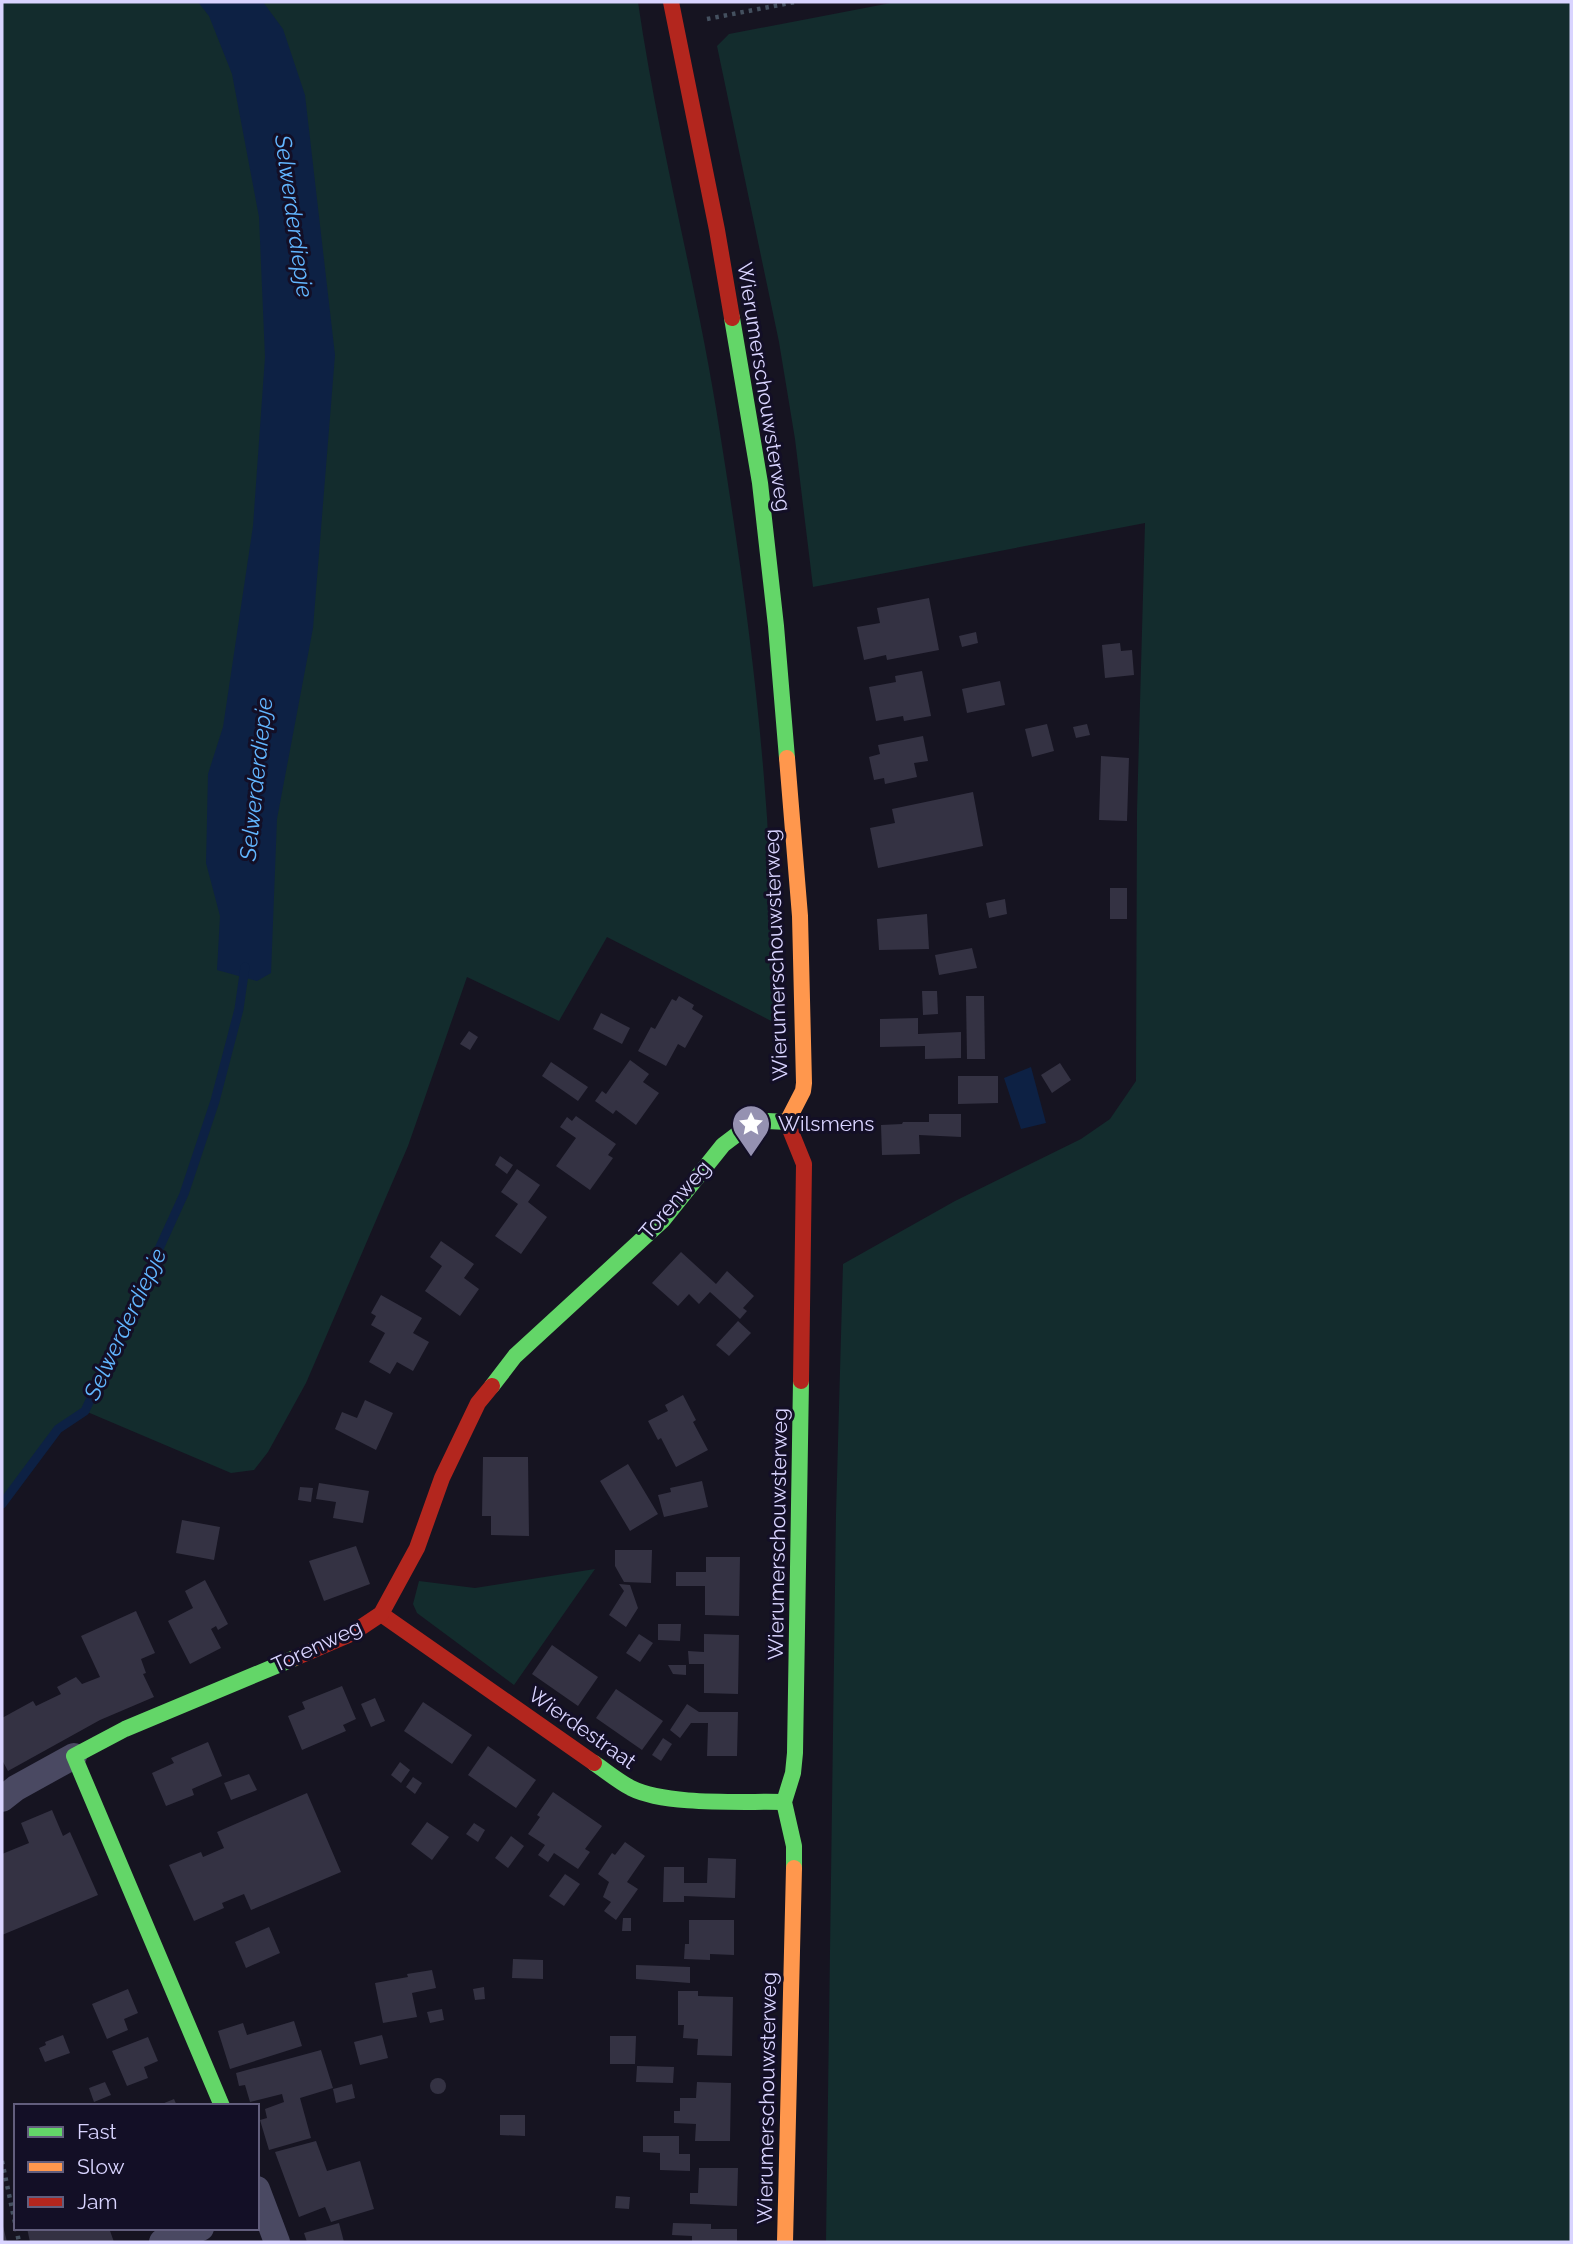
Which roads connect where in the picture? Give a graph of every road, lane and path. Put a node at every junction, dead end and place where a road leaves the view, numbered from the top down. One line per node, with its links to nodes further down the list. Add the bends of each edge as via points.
1 (671, 2): 3 (street, Wierumerschouwsterweg)
2 (795, 2): 3 (path)
3 (674, 25): 4 (street, Wierumerschouwsterweg, via 736,333 776,626 800,916 804,1083)
4 (787, 1122): 5 (street, Torenweg, via 748,1126 723,1145 663,1220 515,1356 478,1403 442,1478 417,1548); 8 (street, Wierumerschouwsterweg, via 802,1156 804,1182 795,1753)
5 (381, 1614): 6 (street, Torenweg, via 351,1634 125,1728); 8 (street, Wierdestraat, via 631,1788 670,1798)
6 (74, 1756): 7 (street); 9 (street)
7 (2, 1799)
8 (784, 1802): 16 (street, Wierumerschouwsterweg, via 794,1846)
9 (221, 2104)
10 (2, 2161): 12 (path)
11 (260, 2201): 15 (street)
12 (14, 2218)
13 (195, 2230): 14 (street)
14 (162, 2242)
15 (277, 2242)
16 (785, 2242)

